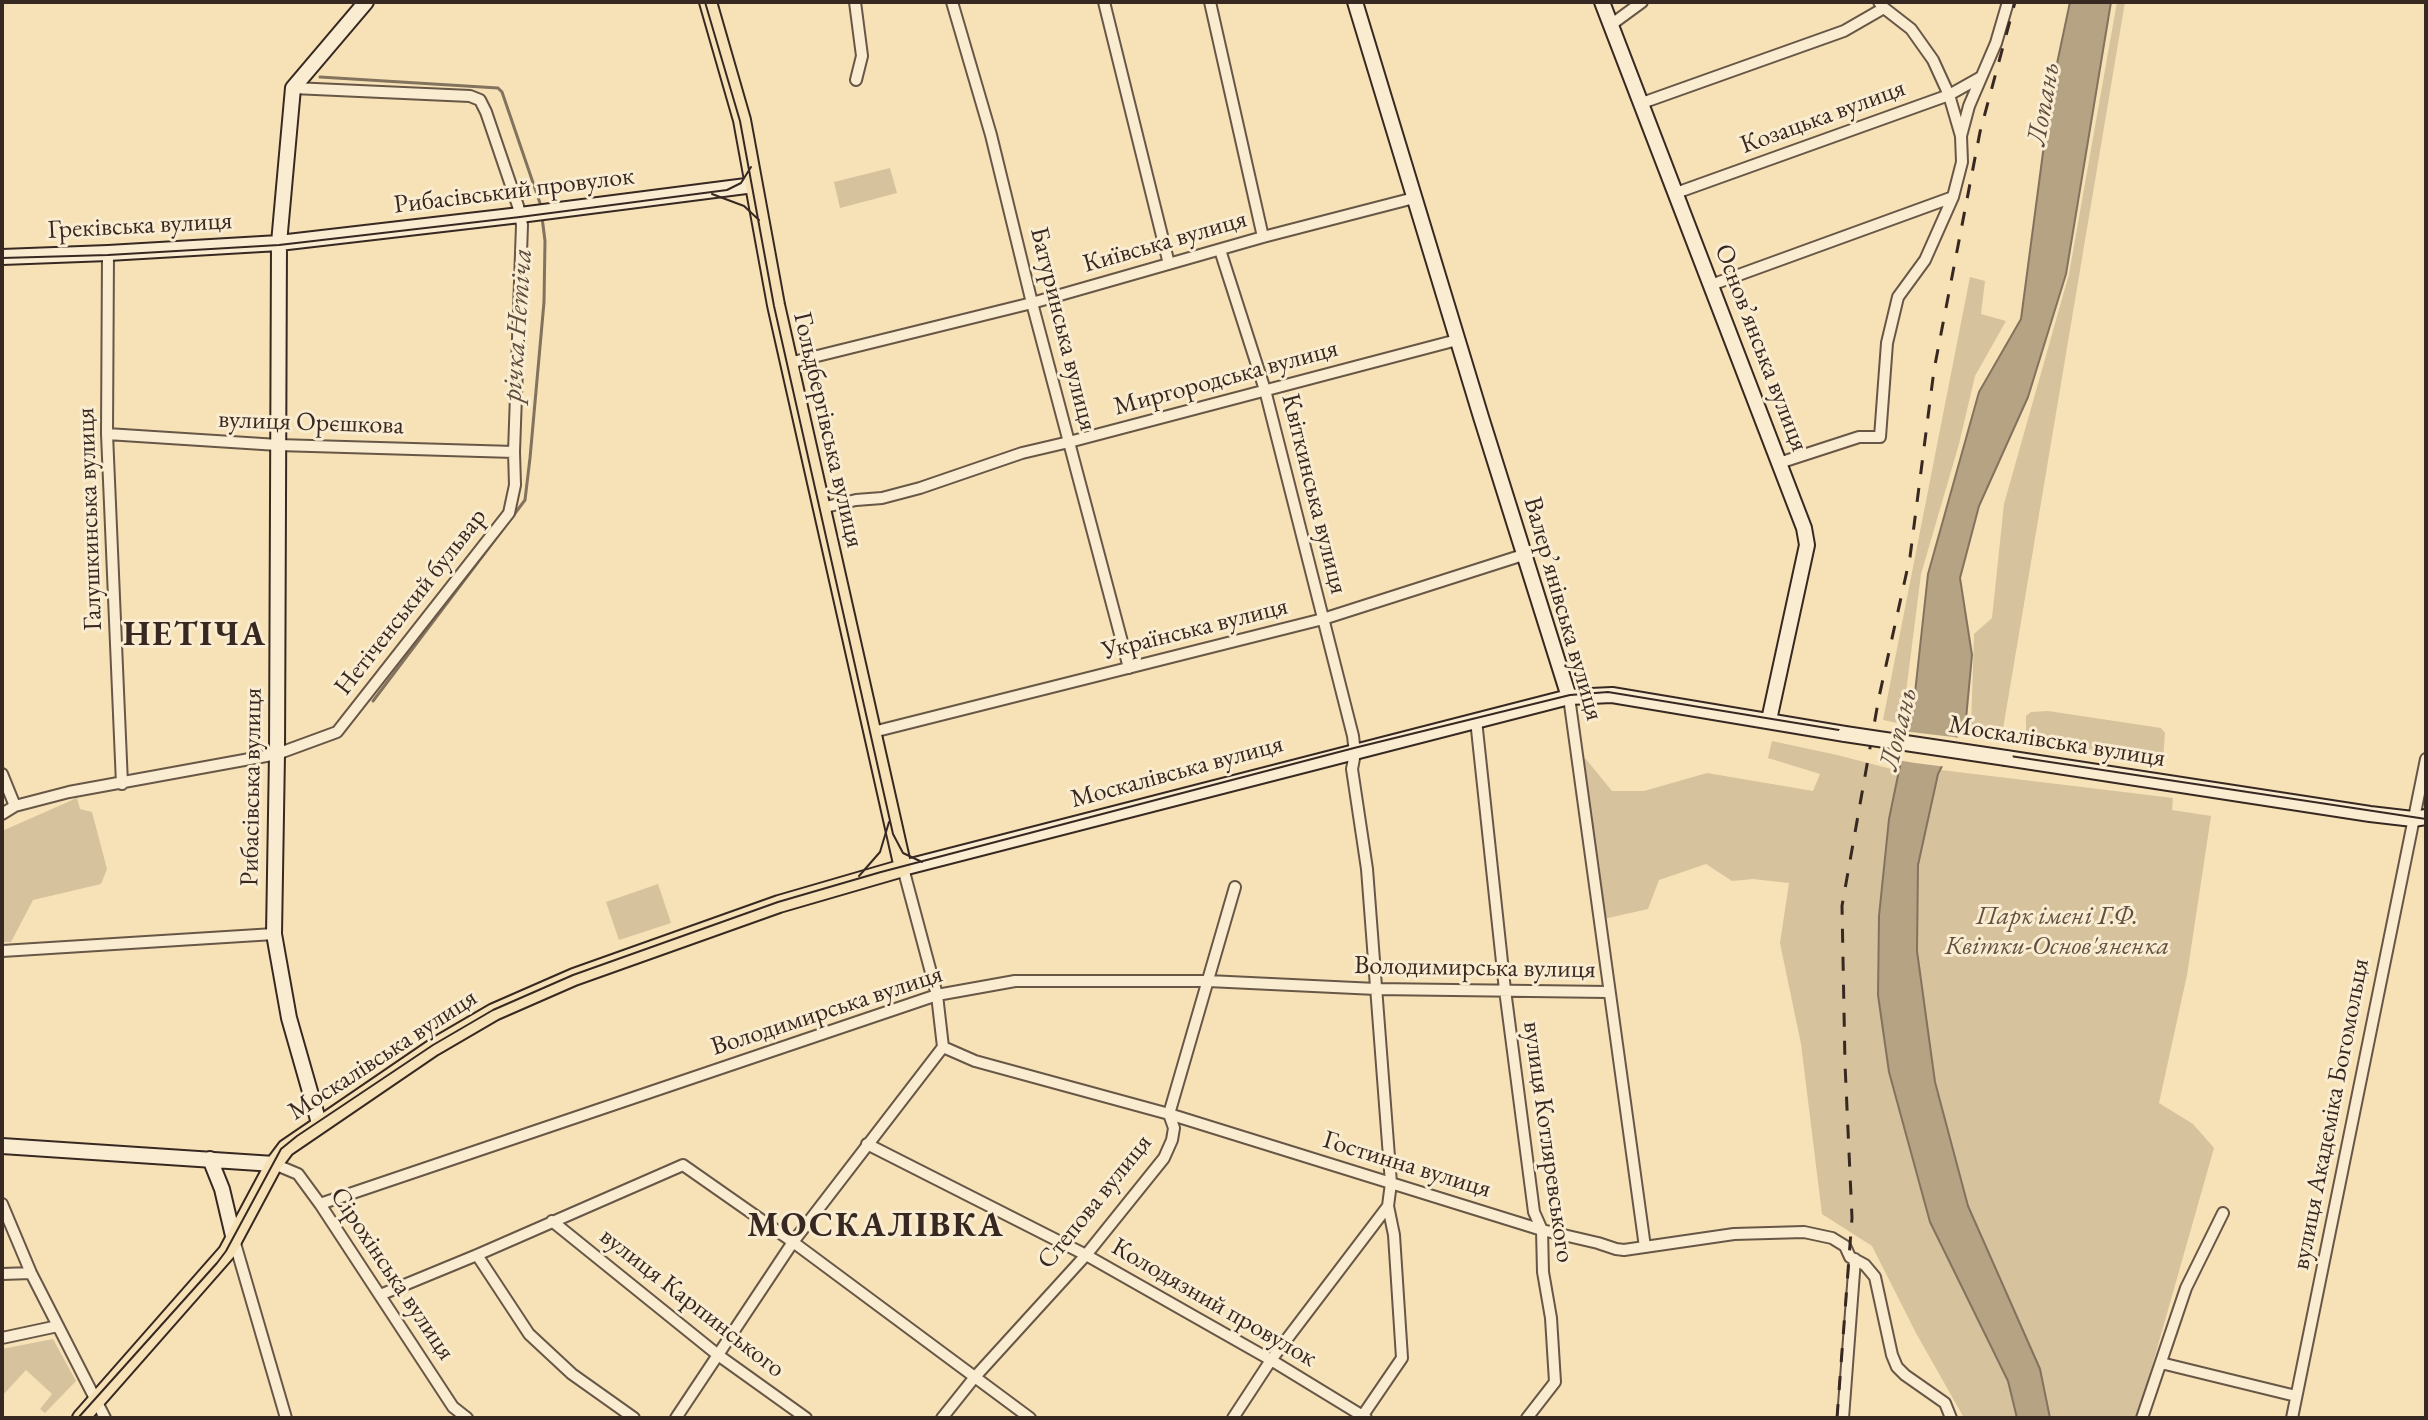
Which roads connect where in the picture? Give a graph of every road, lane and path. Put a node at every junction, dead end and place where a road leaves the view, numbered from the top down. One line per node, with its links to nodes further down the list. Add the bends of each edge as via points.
1 (366, 2): 15 (street)
2 (708, 2): 19 (main road, Гольдбергівська вулиця, via 742,120)
3 (855, 2): 14 (street, via 862,56)
4 (952, 2): 31 (street, Батуринська вулиця)
5 (1104, 2): 29 (street)
6 (1210, 2): 24 (street)
7 (1355, 2): 22 (street, Валер’янівська вулиця)
8 (1602, 2): 12 (street, Основ’янська вулиця)
9 (1642, 2): 12 (street)
10 (2008, 2): 13 (street)
11 (1882, 5): 16 (street, via 1911,29); 17 (street, via 1844,31)
12 (1612, 24): 17 (street, Основ’янська вулиця)
13 (1981, 77): 16 (street, Козацька вулиця); 18 (street)
14 (856, 80)
15 (293, 88): 23 (street, Нетіченський бульвар, via 480,100); 25 (street)
16 (1949, 95): 18 (street); 20 (street, Козацька вулиця)
17 (1642, 103): 20 (street, Основ’янська вулиця)
18 (1961, 136): 21 (street, via 1962,162)
19 (754, 185): 23 (street, Рибасівський провулок); 33 (main road, Гольдбергівська вулиця)
20 (1676, 193): 30 (street, Основ’янська вулиця)
21 (1953, 197): 30 (street); 39 (street, via 1925,260 1898,297 1887,343 1880,437 1859,437)
22 (1414, 198): 24 (street, Київська вулиця); 32 (street, Валер’янівська вулиця)
23 (520, 215): 25 (street, Рибасівський провулок); 38 (street, Нетіченський бульвар)
24 (1263, 237): 26 (street, Київська вулиця)
25 (279, 248): 27 (street, Греківська вулиця); 37 (street, Рибасівська вулиця)
26 (1220, 250): 29 (street, Київська вулиця); 34 (street, Квіткинська вулиця)
27 (108, 253): 28 (street, Греківська вулиця); 35 (street, Галушкинська вулиця)
28 (2, 257)
29 (1169, 264): 31 (street, Київська вулиця)
30 (1711, 285): 39 (street, Основ’янська вулиця)
31 (1032, 303): 33 (street, Київська вулиця); 36 (street, Батуринська вулиця)
32 (1457, 340): 34 (street, Миргородська вулиця); 41 (street, Валер’янівська вулиця)
33 (789, 363): 40 (main road, Гольдбергівська вулиця)
34 (1265, 390): 36 (street, Миргородська вулиця); 42 (street, Квіткинська вулиця)
35 (107, 434): 37 (street, вулиця Орєшкова); 52 (street, Галушкинська вулиця)
36 (1069, 442): 40 (street, Миргородська вулиця, via 920,488); 43 (street, Батуринська вулиця)
37 (278, 445): 38 (street, вулиця Орєшкова); 49 (street, Рибасівська вулиця)
38 (514, 452): 49 (street, Нетіченський бульвар, via 509,513 445,597 337,732)
39 (1779, 463): 46 (street, Основ’янська вулиця, via 1807,545)
40 (821, 508): 47 (main road, Гольдбергівська вулиця)
41 (1523, 555): 42 (street, Українська вулиця); 44 (street, Валер’янівська вулиця)
42 (1323, 619): 43 (street, Українська вулиця); 48 (street, Квіткинська вулиця)
43 (1129, 668): 47 (street, Українська вулиця)
44 (1569, 697): 45 (street, Москалівська вулиця); 46 (street, Москалівська вулиця, via 1608,695); 63 (street, Валер’янівська вулиця)
45 (1476, 720): 48 (street, Москалівська вулиця); 62 (street, вулиця Котляревського)
46 (1769, 720): 55 (street, Москалівська вулиця, bridge)
47 (873, 732): 56 (main road, Гольдбергівська вулиця)
48 (1355, 751): 56 (street, Москалівська вулиця); 61 (street, Квіткинська вулиця, via 1354,792 1367,869)
49 (277, 754): 52 (street, Нетіченський бульвар); 58 (street, Рибасівська вулиця)
50 (2426, 759): 55 (street, вулиця Академіка Богомольця)
51 (2, 774): 53 (street)
52 (122, 784): 53 (street, Нетіченський бульвар)
53 (15, 806): 54 (street, Нетіченський бульвар)
54 (2, 814)
55 (2419, 818): 94 (street, вулиця Академіка Богомольця)
56 (903, 868): 64 (street); 67 (main road, Москалівська вулиця, via 779,904 574,977 494,1012)
57 (1235, 887): 60 (street, Степова вулиця)
58 (274, 934): 59 (street); 67 (street, Рибасівська вулиця, via 289,1018)
59 (2, 951)
60 (1208, 981): 61 (street, Володимирська вулиця); 64 (street, Володимирська вулиця, via 1015,981); 66 (street, Степова вулиця)
61 (1376, 989): 62 (street, Володимирська вулиця); 72 (street, Квіткинська вулиця)
62 (1505, 990): 63 (street, Володимирська вулиця); 78 (street, вулиця Котляревського, via 1534,1212)
63 (1608, 992): 81 (street, Валер’янівська вулиця)
64 (937, 995): 65 (street); 74 (street, Володимирська вулиця)
65 (943, 1047): 66 (street, Гостинна вулиця, via 975,1061); 68 (street)
66 (1169, 1114): 72 (street, Гостинна вулиця); 83 (street, Степова вулиця, via 1174,1128 1164,1158)
67 (319, 1123): 71 (main road, Москалівська вулиця)
68 (867, 1144): 80 (street); 83 (street, Колодязний провулок)
69 (2, 1146): 70 (street)
70 (210, 1159): 71 (street); 79 (street)
71 (274, 1164): 74 (street, Сірохінська вулиця, via 298,1174); 79 (main road, Москалівська вулиця)
72 (1391, 1183): 75 (street, Квіткинська вулиця); 78 (street, Гостинна вулиця)
73 (2, 1204): 85 (street)
74 (320, 1204): 87 (street, Сірохінська вулиця)
75 (1388, 1206): 91 (street); 96 (street, via 1402,1358)
76 (2223, 1213): 92 (street, via 2186,1288)
77 (552, 1221): 80 (street, via 683,1165); 82 (street); 90 (street, вулиця Карпинського)
78 (1542, 1230): 81 (street, Гостинна вулиця, via 1616,1249); 107 (street, вулиця Котляревського, via 1555,1382)
79 (234, 1240): 95 (main road, Москалівська вулиця); 99 (street)
80 (793, 1242): 90 (street); 93 (street)
81 (1645, 1247): 84 (street, Гостинна вулиця, via 1734,1234 1804,1232 1832,1238)
82 (477, 1255): 87 (street); 101 (street, via 529,1334 572,1374)
83 (1086, 1255): 91 (street, Колодязний провулок); 93 (street, Степова вулиця)
84 (1857, 1260): 108 (street); 109 (street, via 1875,1277 1897,1367 1938,1396)
85 (31, 1273): 86 (street); 88 (street)
86 (2, 1274)
87 (380, 1295): 100 (street, Сірохінська вулиця, via 453,1407)
88 (58, 1326): 89 (street); 95 (street)
89 (2, 1338)
90 (718, 1355): 102 (street); 103 (street, вулиця Карпинського)
91 (1271, 1360): 96 (street, Колодязний провулок); 106 (street)
92 (2161, 1363): 94 (street); 110 (street)
93 (974, 1378): 104 (street, Степова вулиця); 105 (street)
94 (2296, 1396): 111 (street, вулиця Академіка Богомольця)
95 (96, 1401): 97 (main road, Москалівська вулиця); 98 (street)
96 (1363, 1417)
97 (81, 1418)
98 (105, 1418)
99 (286, 1418)
100 (467, 1418)
101 (634, 1418)
102 (676, 1418)
103 (806, 1418)
104 (942, 1418)
105 (1030, 1418)
106 (1233, 1418)
107 (1527, 1418)
108 (1843, 1418)
109 (1951, 1418)
110 (2142, 1418)
111 (2292, 1418)

